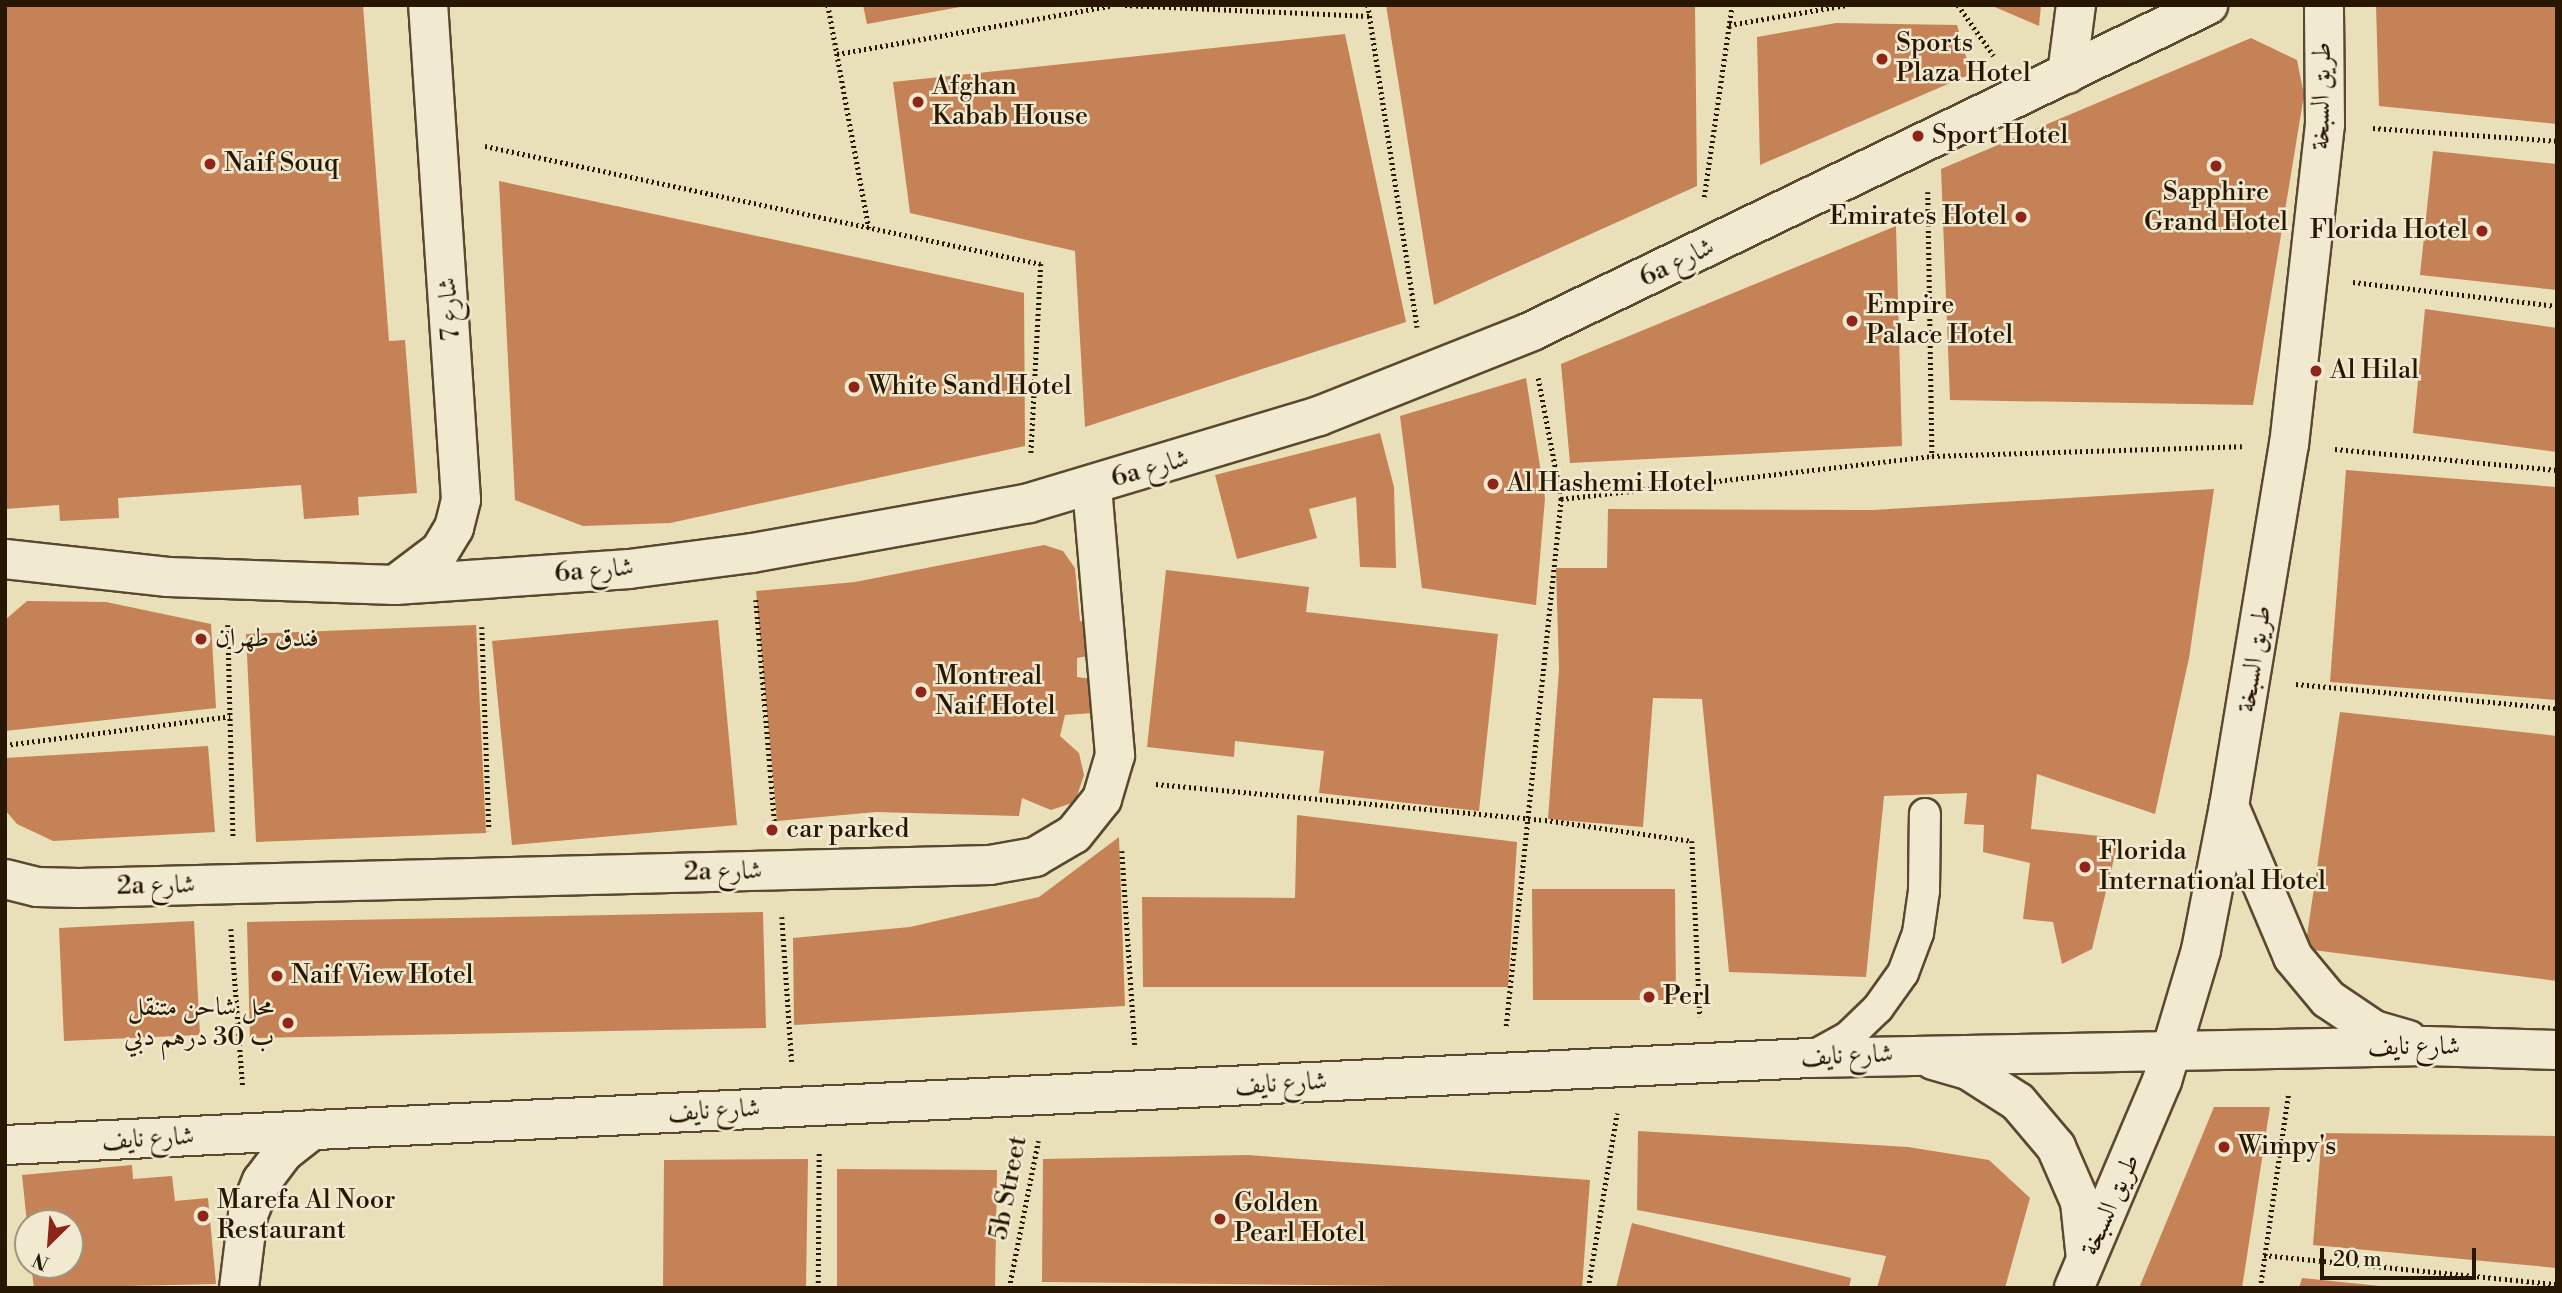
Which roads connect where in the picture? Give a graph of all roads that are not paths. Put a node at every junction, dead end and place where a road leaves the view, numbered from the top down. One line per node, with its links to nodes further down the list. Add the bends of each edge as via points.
1 (428, 5): 8 (street, شارع 7, via 461,500 454,528 440,551)
2 (2076, 5): 5 (street)
3 (2208, 5): 5 (street, 6a شارع)
4 (2324, 5): 9 (street, طريق السبخة, via 2325,125 2290,445)
5 (2067, 74): 6 (street, 6a شارع, via 1530,332 1425,376 1236,444)
6 (1092, 486): 8 (street, 6a شارع, via 1029,503 792,548 629,569); 11 (street, 2a شارع, via 1115,755 1102,799 1074,834 1035,857 990,865 79,888 37,887)
7 (5, 559): 8 (street, 6a شارع, via 168,578)
8 (395, 585)
9 (2229, 806): 12 (street, via 2267,905 2302,968 2328,999 2374,1030); 13 (street, طريق السبخة, via 2201,950)
10 (1925, 814): 16 (lane, via 1924,891 1918,933 1903,973 1855,1030)
11 (5, 878)
12 (2426, 1046): 13 (street, شارع نايف); 14 (street, شارع نايف)
13 (2171, 1049): 15 (street, شارع نايف); 19 (street, طريق السبخة, via 2134,1156)
14 (2557, 1050)
15 (1911, 1054): 16 (street, شارع نايف); 19 (street, via 1968,1070 2018,1102 2056,1147 2080,1202)
16 (1810, 1058): 17 (street, شارع نايف)
17 (312, 1130): 18 (street, شارع نايف); 20 (street, via 284,1152 262,1181 248,1215)
18 (5, 1145)
19 (2080, 1274)
20 (239, 1288)

